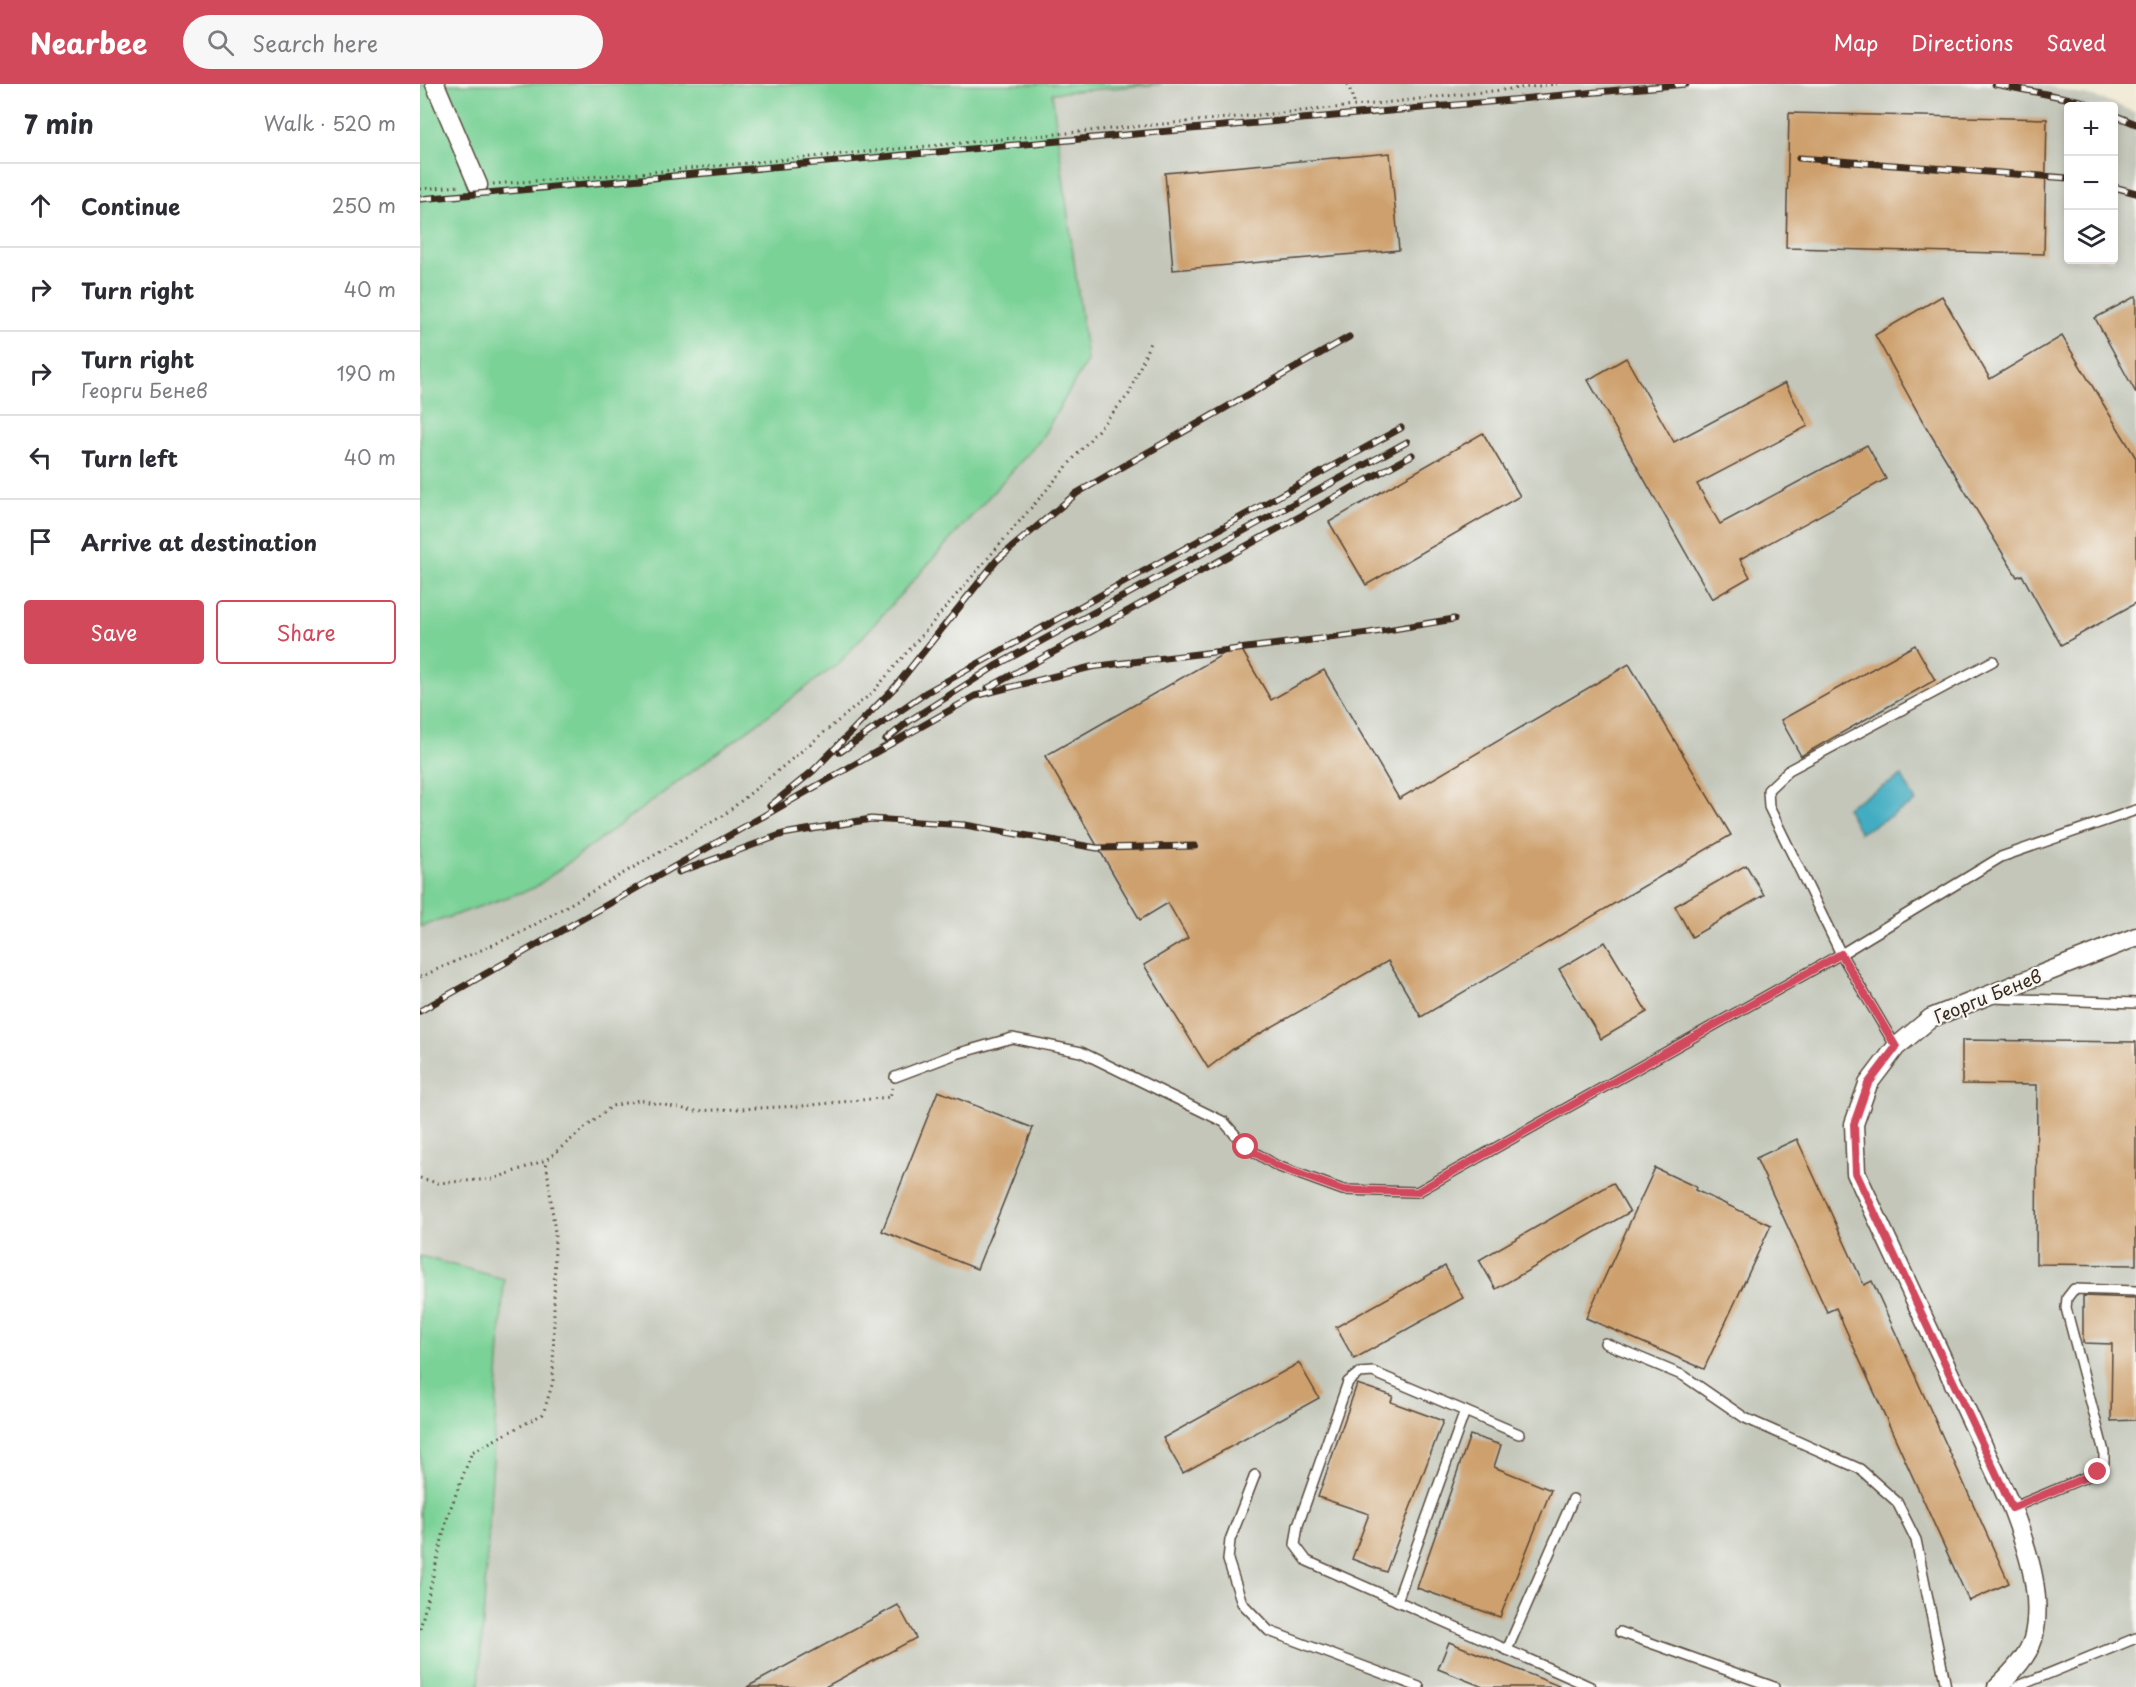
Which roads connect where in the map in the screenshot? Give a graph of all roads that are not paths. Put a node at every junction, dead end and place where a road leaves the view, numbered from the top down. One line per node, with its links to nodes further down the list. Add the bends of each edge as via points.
1 (435, 84): 2 (street)
2 (478, 185)
3 (1993, 661): 6 (lane, via 1789,770 1768,790 1769,807)
4 (2136, 810): 6 (lane, via 2001,857)
5 (2136, 937): 7 (street, Георги Бенев)
6 (1841, 954): 9 (lane); 10 (lane, via 1417,1192 1343,1190 1277,1166 1246,1147 1224,1122 1081,1052 1012,1038)
7 (1981, 998): 8 (lane); 9 (street, Георги Бенев, via 1931,1018)
8 (2136, 1003)
9 (1896, 1047): 17 (street, Георги Бенев, via 1868,1084 1854,1124 1856,1173)
10 (895, 1077)
11 (2136, 1291): 17 (lane, via 2074,1289 2067,1298 2066,1308 2104,1462 2098,1472)
12 (1605, 1343): 25 (lane, via 1684,1376 1745,1418 1860,1469 1897,1502 1916,1539)
13 (1464, 1411): 14 (lane); 18 (lane); 18 (lane, via 1373,1372 1359,1373 1348,1382 1298,1525 1296,1545 1307,1561)
14 (1518, 1434)
15 (1255, 1475): 22 (lane, via 1230,1539 1228,1560 1242,1603 1269,1631)
16 (1573, 1499): 21 (lane)
17 (2012, 1508): 26 (street, Георги Бенев, via 2026,1547 2036,1605 2032,1641 2010,1675)
18 (1397, 1601): 21 (lane)
19 (1620, 1632): 24 (lane)
20 (2136, 1638): 27 (lane)
21 (1507, 1650): 23 (lane)
22 (1419, 1687)
23 (1591, 1687)
24 (1774, 1687)
25 (1946, 1687)
26 (1997, 1687)
27 (2016, 1687)

